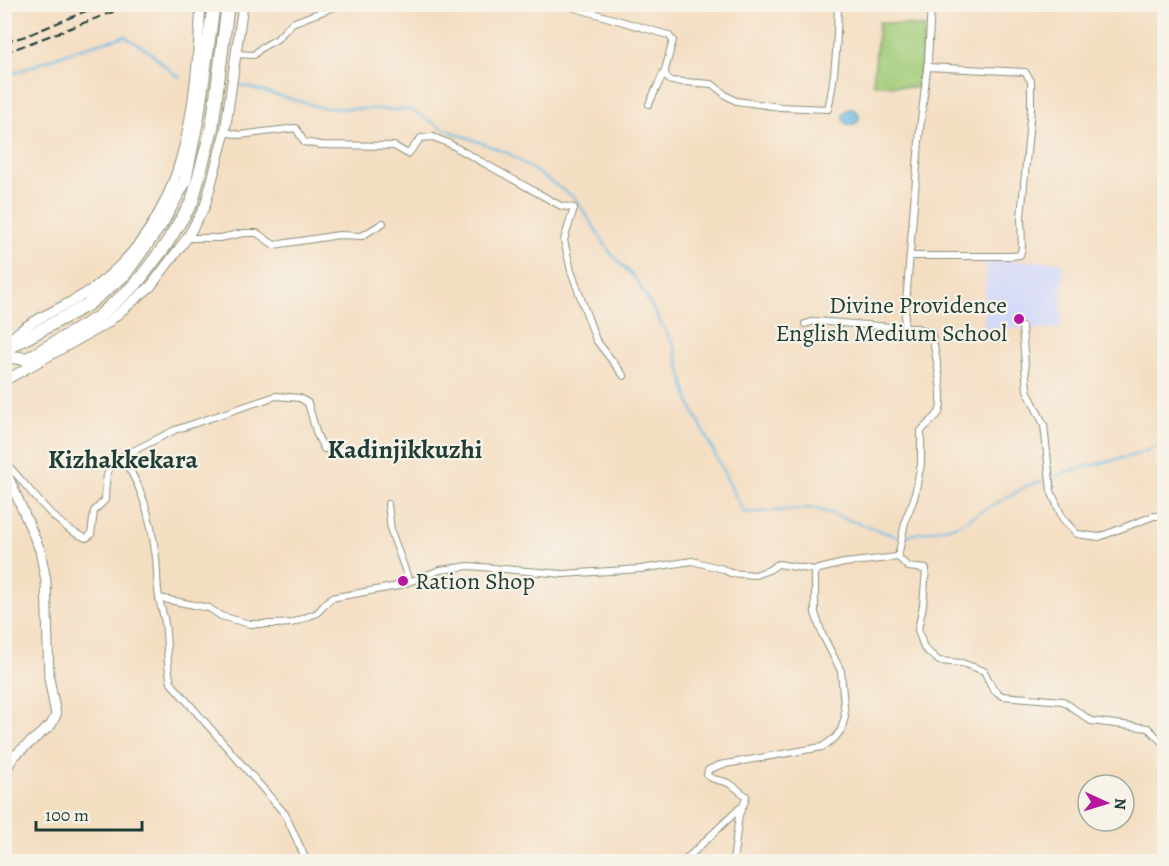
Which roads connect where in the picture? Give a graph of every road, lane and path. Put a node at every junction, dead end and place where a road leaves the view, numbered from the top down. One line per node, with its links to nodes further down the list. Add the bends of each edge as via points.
1 (201, 4): 20 (street, via 186,139 176,180 158,214 118,268 96,287 21,330)
2 (243, 4): 9 (street)
3 (342, 4): 9 (street, via 292,23 278,39 254,55)
4 (562, 4): 11 (street, via 668,35 673,39)
5 (838, 4): 11 (street, via 833,90 828,109 736,101 712,84 670,81)
6 (931, 4): 10 (street)
7 (228, 8): 21 (highway, via 212,128 192,202 165,246 136,284 97,318 27,358)
8 (213, 10): 20 (highway, via 184,182 161,224 125,274 87,305)
9 (237, 54): 13 (street)
10 (927, 67): 16 (street); 16 (street, via 1025,72 1031,81 1022,248 1020,255 1012,256)
11 (665, 70): 12 (street)
12 (649, 104)
13 (225, 132): 15 (street, via 205,206); 22 (street, via 240,135 296,128 304,142 394,146 408,154 421,138 433,137 561,206 574,208 564,240 571,271 596,340)
14 (382, 224): 15 (street, via 362,236 339,235 274,245 257,233)
15 (187, 238): 23 (street, via 151,286 106,324)
16 (910, 256): 19 (street)
17 (805, 324): 19 (street, via 814,321)
18 (1022, 327): 29 (street, via 1027,390 1044,425 1052,491 1063,519 1077,534 1099,537 1154,516)
19 (904, 328): 30 (street, via 932,334 939,369 940,406 939,413 921,431 921,464)
20 (4, 348)
21 (4, 356)
22 (624, 376)
23 (4, 381)
24 (404, 452): 25 (street, via 324,449 308,403 300,398 276,396 175,430)
25 (121, 457): 26 (street, via 112,463 106,476 105,500 94,511 91,535 86,538 59,521); 33 (street, via 137,484 147,516 156,552)
26 (4, 461)
27 (4, 466): 35 (street, via 40,550 46,581 49,678 56,715 51,725 14,756)
28 (388, 504): 32 (street, via 391,531)
29 (1164, 516)
30 (898, 557): 31 (street); 34 (street, via 908,567 926,569 918,630 924,648 939,661 962,663 984,672 1002,696 1064,701 1091,721 1148,728)
31 (814, 570): 32 (street, via 778,564 755,574 741,574 692,561 641,570 563,574 469,566 440,570); 36 (street, via 815,613 840,671 845,717 836,738 822,747 708,770 707,776 712,780 732,784 746,796)
32 (410, 581): 33 (street, via 331,598 317,613 292,623 250,624 209,609)
33 (159, 598): 37 (street, via 171,683 285,814)
34 (1164, 744)
35 (4, 772)
36 (741, 807): 38 (street); 39 (street)
37 (307, 861)
38 (683, 861)
39 (733, 861)

